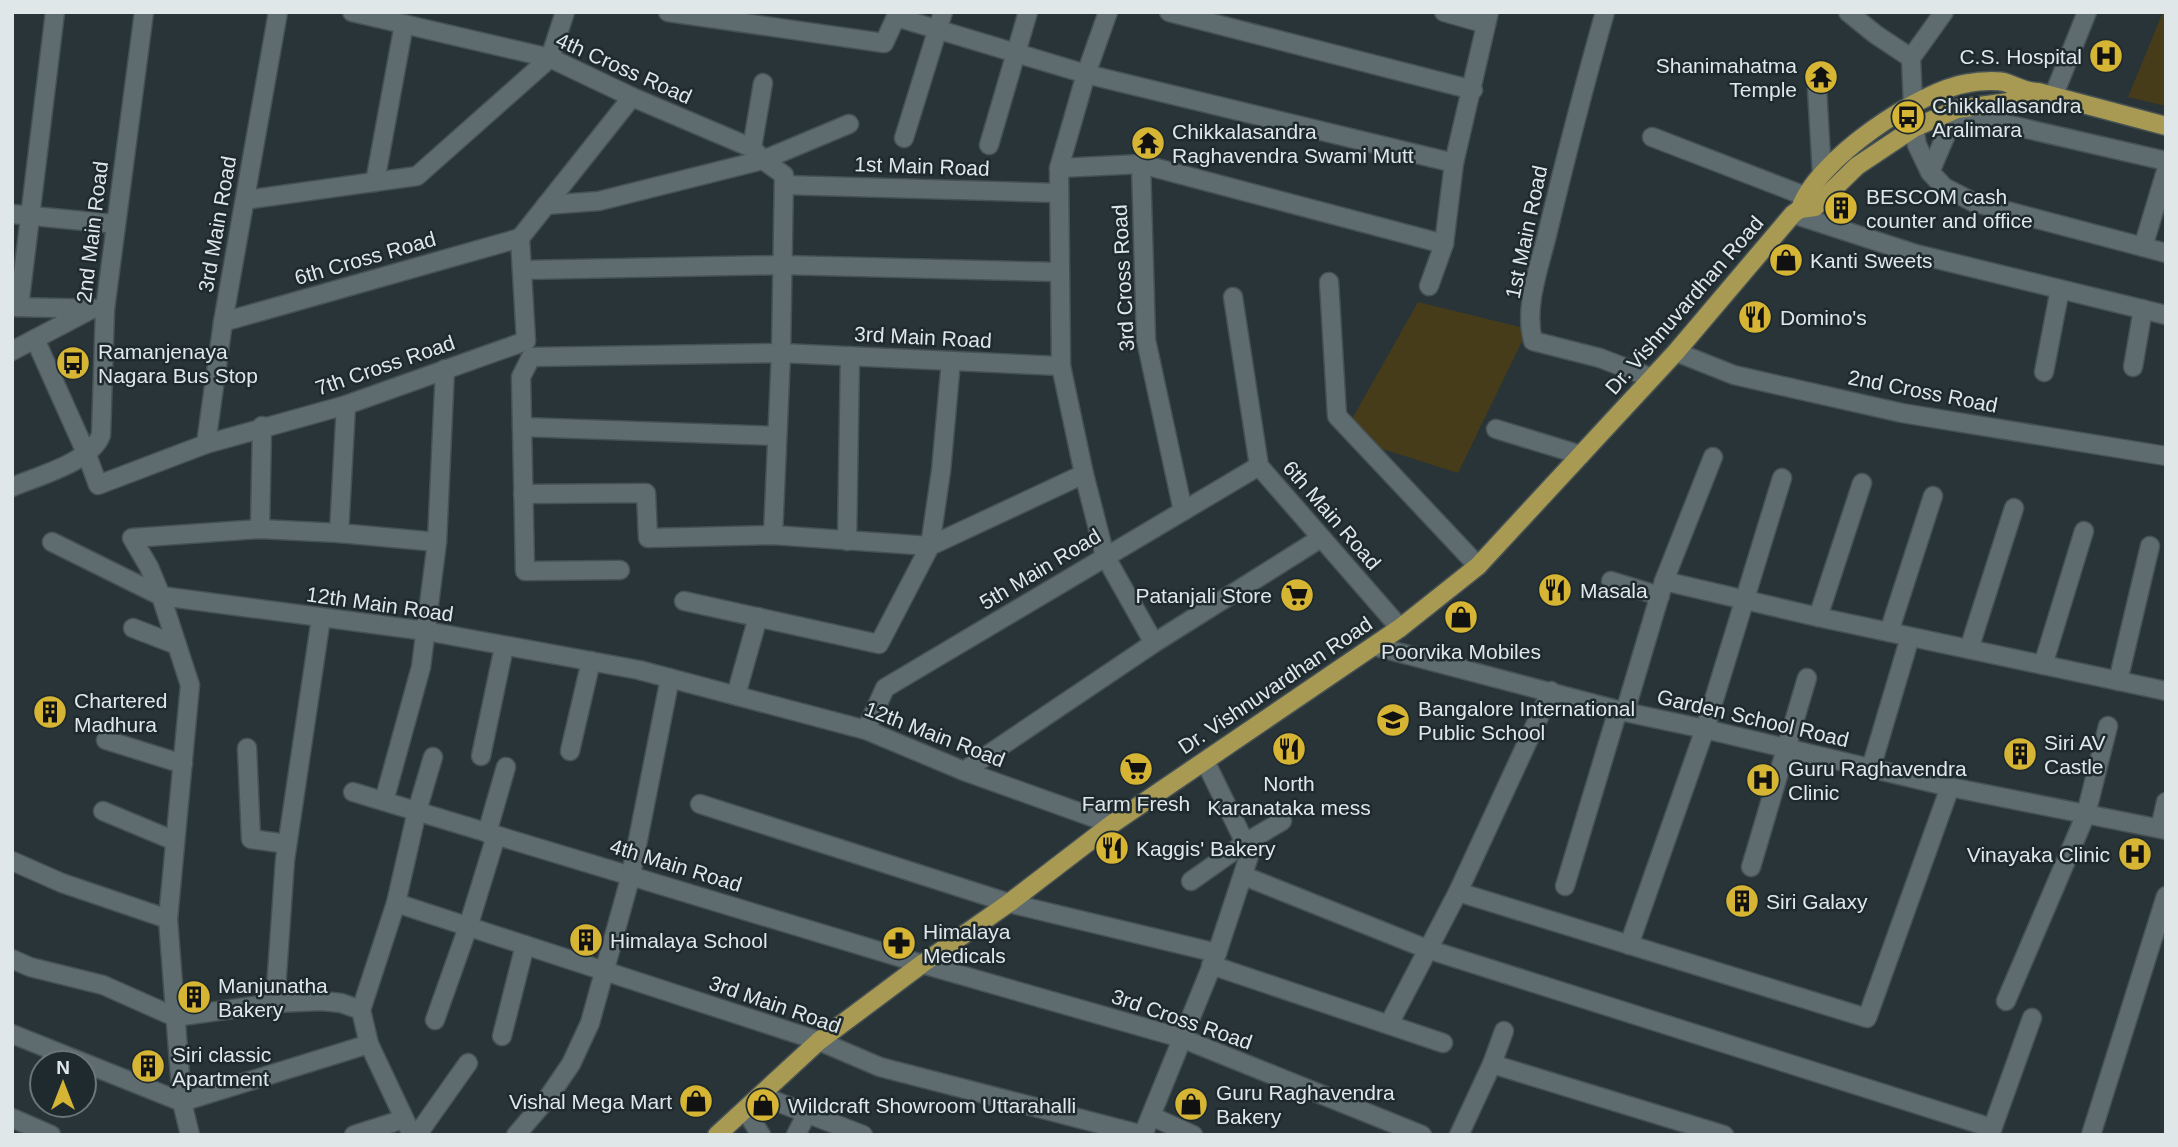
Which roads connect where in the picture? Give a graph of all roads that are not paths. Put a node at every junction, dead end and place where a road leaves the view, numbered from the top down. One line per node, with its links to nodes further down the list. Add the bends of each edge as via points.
1 (55, 12): 50 (street)
2 (144, 12): 51 (street, 2nd Main Road)
3 (278, 12): 47 (street, 3rd Main Road)
4 (352, 12): 17 (street, 4th Cross Road)
5 (565, 12): 20 (street)
6 (668, 12): 18 (street, via 884,43 896,17)
7 (943, 12): 18 (street)
8 (1028, 12): 19 (street)
9 (1108, 12): 22 (street)
10 (1170, 12): 25 (street)
11 (1444, 12): 16 (street)
12 (1605, 12): 78 (street, 1st Main Road, via 1570,136 1533,297 1531,332 1533,341 1600,358)
13 (1848, 12): 21 (street)
14 (1944, 12): 21 (street)
15 (2087, 12): 28 (street)
16 (1488, 18): 25 (street)
17 (404, 24): 20 (street, 4th Cross Road); 45 (street)
18 (937, 30): 19 (street); 34 (street)
19 (1016, 54): 22 (street); 35 (street)
20 (550, 58): 27 (street, 4th Cross Road); 45 (street, via 417,176)
21 (1911, 58): 29 (street)
22 (1086, 74): 38 (street); 40 (street)
23 (763, 83): 36 (street)
24 (1817, 89): 43 (street)
25 (1473, 90): 38 (street)
26 (2025, 92): 28 (main road, Dr. Vishnuvardhan Road); 29 (main road, Dr. Vishnuvardhan Road, via 2006,82 1969,82); 32 (main road, Dr. Vishnuvardhan Road, via 2009,102 1957,109)
27 (632, 97): 36 (street, 4th Cross Road); 48 (street)
28 (2053, 97): 31 (main road, Dr. Vishnuvardhan Road)
29 (1914, 102): 32 (street); 43 (main road, Dr. Vishnuvardhan Road)
30 (849, 124): 36 (street)
31 (2166, 125)
32 (1914, 128): 42 (street); 49 (main road, Dr. Vishnuvardhan Road, via 1857,166 1815,207)
33 (1652, 137): 49 (street)
34 (904, 138)
35 (989, 145)
36 (758, 154): 44 (street, 4th Cross Road); 48 (street, via 599,201)
37 (2166, 161): 42 (street, via 1962,114 1954,116)
38 (1454, 163): 53 (street)
39 (1141, 164): 40 (street); 53 (street); 97 (street, 3rd Cross Road, via 1146,341)
40 (1059, 168): 46 (street)
41 (2166, 171): 54 (street)
42 (1930, 172): 54 (street, via 1944,187 1973,202)
43 (1822, 174): 49 (main road, Dr. Vishnuvardhan Road)
44 (784, 180): 46 (street, 1st Main Road); 56 (street)
45 (375, 182): 47 (street)
46 (1059, 193): 58 (street)
47 (244, 200): 67 (street, 3rd Main Road)
48 (546, 205): 52 (street)
49 (1799, 206): 61 (street, via 1916,254); 70 (main road, Dr. Vishnuvardhan Road)
50 (21, 215): 51 (street); 63 (street)
51 (115, 224): 64 (street, 2nd Main Road)
52 (520, 238): 57 (street, 7th Cross Road); 67 (street, 6th Cross Road)
53 (1444, 244): 60 (street)
54 (2143, 247): 55 (street)
55 (2166, 253)
56 (782, 265): 57 (street); 58 (street); 71 (street)
57 (528, 270): 76 (street, 7th Cross Road, via 526,341)
58 (1060, 272): 74 (street)
59 (1329, 282): 109 (street, via 1337,416)
60 (1429, 286)
61 (2060, 289): 65 (street); 77 (street)
62 (1233, 297): 89 (street, 6th Main Road)
63 (16, 307): 64 (street)
64 (99, 309): 68 (street); 85 (street, 2nd Main Road, via 101,435)
65 (2143, 309): 66 (street); 75 (street)
66 (2166, 315)
67 (223, 322): 84 (street, 3rd Main Road)
68 (35, 339): 69 (street); 85 (street)
69 (12, 351)
70 (1676, 352): 78 (main road, Dr. Vishnuvardhan Road); 87 (street, 2nd Cross Road, via 1734,375 1902,412)
71 (781, 353): 72 (street, 3rd Main Road); 81 (street, via 531,357 521,377); 83 (street)
72 (850, 356): 73 (street, 3rd Main Road); 104 (street)
73 (951, 361): 74 (street, 3rd Main Road); 106 (street)
74 (1062, 366): 90 (street)
75 (2133, 367)
76 (445, 369): 79 (street, 7th Cross Road); 105 (street)
77 (2044, 372)
78 (1652, 378): 86 (main road, Dr. Vishnuvardhan Road)
79 (346, 405): 80 (street, 7th Cross Road); 100 (street)
80 (262, 426): 84 (street, 7th Cross Road); 98 (street)
81 (522, 427): 83 (street); 94 (street)
82 (1496, 429): 86 (street)
83 (777, 436): 101 (street)
84 (206, 444): 85 (street, 7th Cross Road, via 98,485)
85 (87, 455): 93 (street)
86 (1581, 456): 109 (main road, Dr. Vishnuvardhan Road)
87 (2166, 456)
88 (1713, 457): 112 (street)
89 (1259, 466): 97 (street, 5th Main Road); 102 (street, 6th Main Road)
90 (1084, 474): 106 (street); 108 (street)
91 (1782, 478): 114 (street)
92 (1863, 483): 117 (street)
93 (12, 488)
94 (523, 494): 101 (street, via 646,493 648,538); 110 (street, via 524,571)
95 (1933, 496): 122 (street)
96 (2014, 508): 128 (street)
97 (1183, 511): 108 (street, 5th Main Road)
98 (260, 529): 100 (street); 113 (street, via 132,538)
99 (2084, 531): 130 (street)
100 (339, 533): 105 (street)
101 (773, 535): 104 (street)
102 (1321, 538): 120 (street, 6th Main Road); 124 (street)
103 (52, 541): 113 (street, 12th Main Road)
104 (847, 541): 106 (street)
105 (436, 542): 121 (street)
106 (930, 546): 116 (street, via 879,644)
107 (2150, 546): 133 (street)
108 (1105, 556): 124 (street); 140 (street, 5th Main Road, via 885,688)
109 (1478, 566): 120 (main road, Dr. Vishnuvardhan Road)
110 (620, 570)
111 (1611, 580): 112 (street)
112 (1662, 589): 114 (street); 137 (street)
113 (161, 596): 118 (street, 12th Main Road); 125 (street)
114 (1744, 598): 117 (street); 139 (street)
115 (684, 601): 116 (street)
116 (758, 617): 136 (street)
117 (1818, 617): 122 (street)
118 (321, 618): 121 (street, 12th Main Road); 166 (street)
119 (133, 628): 125 (street)
120 (1400, 628): 126 (main road, Dr. Vishnuvardhan Road)
121 (426, 631): 127 (street, 12th Main Road); 154 (street, via 421,667)
122 (1889, 632): 123 (street)
123 (1909, 637): 128 (street); 150 (street)
124 (1154, 643): 151 (street)
125 (177, 645): 148 (street, via 190,685)
126 (1374, 646): 134 (street, Garden School Road); 147 (main road, Dr. Vishnuvardhan Road)
127 (504, 647): 129 (street, 12th Main Road); 145 (street)
128 (1969, 649): 130 (street)
129 (591, 661): 131 (street, 12th Main Road); 144 (street)
130 (2043, 665): 133 (street)
131 (670, 678): 136 (street, 12th Main Road); 169 (street)
132 (1807, 678): 143 (street)
133 (2118, 681): 135 (street)
134 (1550, 691): 137 (street, Garden School Road); 173 (street)
135 (2166, 691)
136 (736, 695): 140 (street, 12th Main Road)
137 (1622, 711): 139 (street, Garden School Road); 172 (street)
138 (2108, 726): 159 (street)
139 (1705, 729): 143 (street, Garden School Road); 180 (street)
140 (866, 730): 151 (street, 12th Main Road)
141 (106, 740): 148 (street)
142 (247, 748): 166 (street, via 251,839)
143 (1786, 748): 150 (street, Garden School Road); 168 (street)
144 (570, 751)
145 (481, 756)
146 (433, 757): 158 (street)
147 (1205, 761): 161 (main road, Dr. Vishnuvardhan Road); 165 (street)
148 (183, 764): 164 (street)
149 (506, 767): 163 (street)
150 (1871, 768): 152 (street, Garden School Road)
151 (964, 771): 161 (street, 12th Main Road)
152 (1950, 788): 159 (street, Garden School Road); 180 (street, via 1867,1018)
153 (354, 792): 154 (street, 4th Main Road)
154 (384, 801): 158 (street, 4th Main Road)
155 (2166, 802): 162 (street)
156 (700, 804): 176 (street)
157 (103, 811): 164 (street)
158 (417, 811): 163 (street, 4th Main Road); 175 (street)
159 (2086, 814): 162 (street, Garden School Road); 186 (street)
160 (1282, 821): 165 (street)
161 (1112, 824): 176 (main road, Dr. Vishnuvardhan Road)
162 (2163, 829)
163 (492, 834): 169 (street, 4th Main Road); 178 (street)
164 (176, 841): 177 (street)
165 (1245, 843): 170 (street, via 1250,853); 171 (street)
166 (287, 844): 187 (street)
167 (12, 861): 177 (street)
168 (1751, 867)
169 (631, 875): 184 (street, 4th Main Road); 185 (street)
170 (1244, 876): 181 (street); 183 (street)
171 (1191, 881)
172 (1565, 886)
173 (1458, 892): 180 (street); 181 (street)
174 (2166, 896): 223 (street)
175 (396, 903): 178 (street, 3rd Main Road); 188 (street)
176 (1009, 903): 183 (street); 184 (main road, Dr. Vishnuvardhan Road)
177 (168, 919): 189 (street)
178 (468, 926): 179 (street, 3rd Main Road); 191 (street)
179 (524, 945): 185 (street, 3rd Main Road); 195 (street)
180 (1629, 945)
181 (1427, 949): 192 (street); 209 (street)
182 (12, 959): 189 (street, via 103,985)
183 (1214, 959): 192 (street); 196 (street)
184 (922, 964): 196 (street, 3rd Cross Road); 197 (main road, Dr. Vishnuvardhan Road)
185 (605, 971): 197 (street, 3rd Main Road); 213 (street, via 590,1023 571,1064)
186 (2006, 1000)
187 (275, 1003): 188 (street, via 322,1001); 189 (street)
188 (361, 1010): 199 (street)
189 (176, 1017): 203 (street)
190 (2032, 1018): 209 (street)
191 (435, 1020)
192 (1388, 1024): 198 (street)
193 (1503, 1031): 201 (street)
194 (12, 1034): 203 (street)
195 (502, 1036)
196 (1181, 1038): 206 (street); 220 (street, 3rd Cross Road)
197 (819, 1041): 202 (main road, Dr. Vishnuvardhan Road); 218 (street, 3rd Main Road, via 880,1067)
198 (1443, 1043)
199 (369, 1044): 203 (street); 208 (street)
200 (468, 1063): 208 (street)
201 (1492, 1065): 221 (street); 222 (street)
202 (762, 1096): 204 (main road, Dr. Vishnuvardhan Road); 205 (street)
203 (182, 1102): 211 (street)
204 (745, 1111): 214 (main road, Dr. Vishnuvardhan Road); 215 (street)
205 (807, 1113): 216 (street); 217 (street)
206 (1151, 1116): 218 (street); 219 (street)
207 (12, 1118): 210 (street)
208 (411, 1130): 212 (street)
209 (1991, 1131)
210 (51, 1135)
211 (190, 1135)
212 (354, 1135)
213 (516, 1135)
214 (717, 1135)
215 (761, 1135)
216 (796, 1135)
217 (863, 1135)
218 (1143, 1135)
219 (1193, 1135)
220 (1422, 1135)
221 (1459, 1135)
222 (1724, 1135)
223 (2091, 1135)

